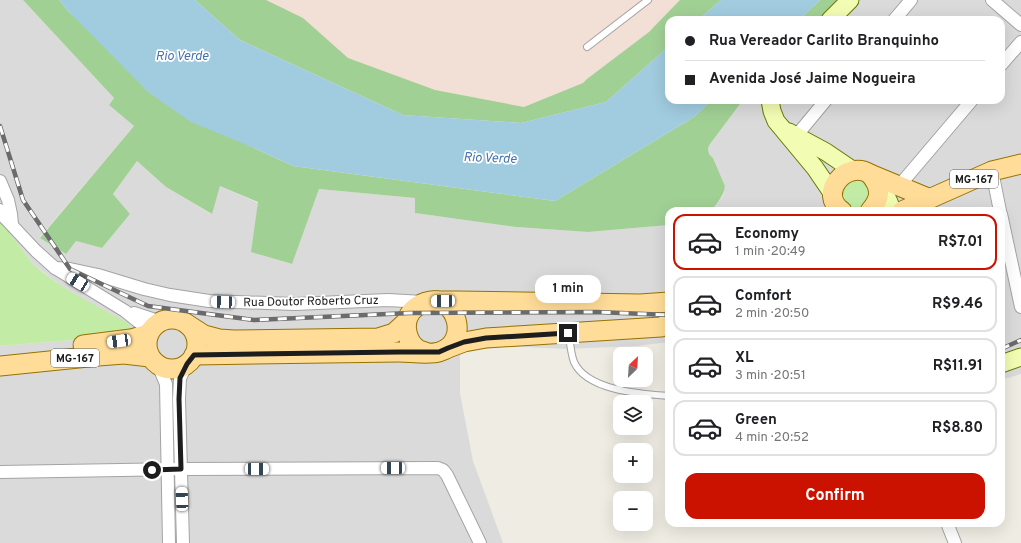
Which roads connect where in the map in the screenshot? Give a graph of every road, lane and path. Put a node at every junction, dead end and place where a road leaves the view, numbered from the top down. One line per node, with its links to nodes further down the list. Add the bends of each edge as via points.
1 (648, 0): 9 (lane)
2 (850, 0): 5 (main road)
3 (911, 0): 6 (street)
4 (992, 0): 7 (street)
5 (834, 16)
6 (897, 16)
7 (1021, 25)
8 (1021, 42): 10 (street)
9 (587, 47)
10 (1005, 61)
11 (771, 104): 14 (main road, via 776,121)
12 (822, 104): 14 (street)
13 (969, 104): 19 (street)
14 (791, 135): 17 (main road); 21 (main road, via 815,168)
15 (1021, 164): 16 (main road, MG-167)
16 (992, 171): 20 (main road, MG-167); 25 (street)
17 (867, 176): 19 (main road); 21 (main road, via 846,173 839,178 834,185); 22 (main road, via 879,194); 23 (main road, via 886,193)
18 (0, 181): 27 (street, via 8,200)
19 (899, 186): 20 (main road)
20 (928, 198): 24 (main road, MG-167)
21 (832, 203)
22 (873, 207)
23 (891, 207)
24 (910, 207)
25 (1000, 207)
26 (0, 210): 27 (street)
27 (12, 224): 29 (street)
28 (1005, 231): 32 (street)
29 (55, 268): 30 (street, Rua Doutor Roberto Cruz, via 98,275 170,295 209,301 295,304 388,300); 36 (street)
30 (429, 302): 31 (main road, Rua Doutor Roberto Cruz); 33 (main road, via 419,305 410,312); 38 (main road, via 439,302 454,312 458,331)
31 (665, 302)
32 (1021, 307)
33 (406, 322): 34 (main road, via 394,333 378,338 234,340 204,335); 39 (main road, via 406,332 411,342 418,349)
34 (187, 324): 36 (main road, via 177,319 165,320); 42 (main road, via 194,333 197,344)
35 (665, 326): 37 (main road)
36 (153, 329): 40 (main road, MG-167, via 131,339); 43 (main road, via 147,346)
37 (568, 333): 38 (main road, via 486,338); 46 (lane, via 572,357 588,378 599,384 633,393)
38 (448, 348): 39 (main road)
39 (428, 353): 42 (main road)
40 (0, 354)
41 (1021, 357): 44 (main road)
42 (191, 359): 43 (main road, via 173,369); 47 (street, via 180,378)
43 (154, 361): 45 (main road, MG-167, via 124,354); 48 (street, via 166,384)
44 (1005, 363)
45 (0, 366)
46 (665, 396)
47 (181, 469): 48 (street); 52 (street); 53 (street, via 438,468 447,475)
48 (168, 470): 49 (street); 51 (street)
49 (0, 472)
50 (949, 527): 54 (street)
51 (169, 543)
52 (183, 543)
53 (480, 543)
54 (955, 543)

